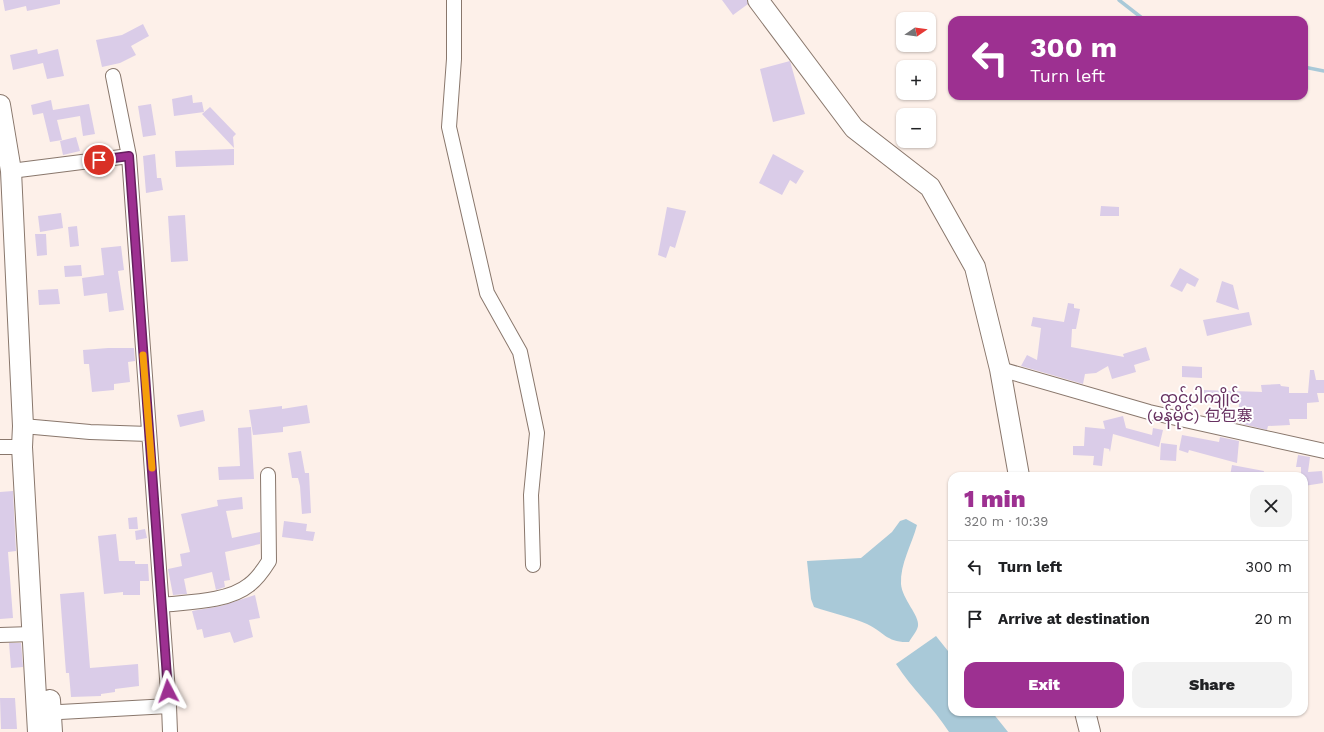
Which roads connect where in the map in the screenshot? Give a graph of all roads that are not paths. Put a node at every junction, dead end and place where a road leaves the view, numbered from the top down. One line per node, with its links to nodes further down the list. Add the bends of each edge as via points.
1 (454, 0): 15 (street, via 454,59 449,127 487,293 520,352 537,433 531,495)
2 (758, 0): 7 (main road, via 854,128 930,187 975,268)
3 (113, 76): 5 (street)
4 (0, 104): 6 (main road)
5 (129, 156): 6 (street); 9 (street)
6 (11, 171): 8 (main road)
7 (1000, 370): 12 (street, via 1149,412); 13 (main road)
8 (23, 426): 9 (street); 11 (main road); 21 (main road, via 33,458)
9 (149, 434): 16 (street)
10 (0, 447): 11 (street)
11 (22, 447): 17 (main road)
12 (1324, 451)
13 (1018, 472)
14 (268, 475): 16 (street, via 269,561 264,569 249,586 233,594 210,600)
15 (532, 565)
16 (162, 605): 19 (street)
17 (32, 634): 18 (street); 21 (main road)
18 (0, 635)
19 (169, 706): 21 (street); 22 (street)
20 (1086, 716): 23 (main road)
21 (44, 723)
22 (170, 732)
23 (1090, 732)

